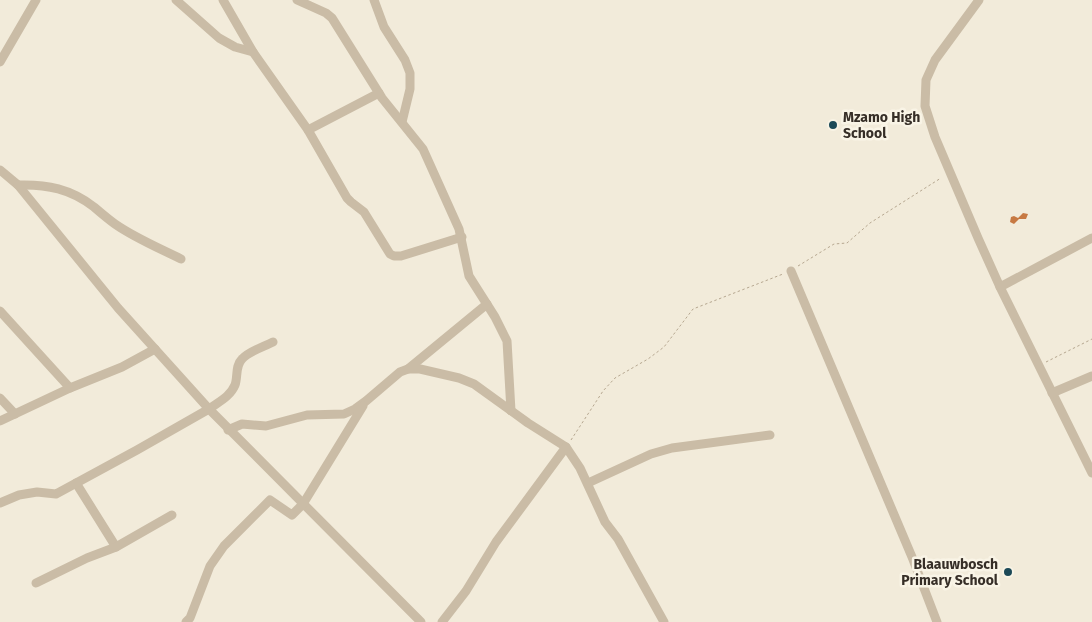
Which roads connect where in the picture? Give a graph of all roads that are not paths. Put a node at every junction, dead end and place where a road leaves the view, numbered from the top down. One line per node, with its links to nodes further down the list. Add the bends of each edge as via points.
1 (36, 0): 8 (street)
2 (176, 0): 7 (street, via 219,38)
3 (223, 0): 7 (street)
4 (297, 0): 9 (street, via 326,12 332,18)
5 (374, 0): 10 (street, via 384,27 410,73 408,102)
6 (979, 0): 18 (street, via 935,60 926,80 925,106 935,138)
7 (253, 52): 11 (street)
8 (0, 62)
9 (379, 93): 10 (street); 11 (street)
10 (402, 122): 14 (street, via 423,149)
11 (308, 130): 14 (street, via 347,198 364,212 390,254 401,256)
12 (0, 170): 13 (street)
13 (18, 185): 16 (street, via 39,184 73,193 116,224); 22 (street)
14 (462, 237): 19 (street, via 467,272)
15 (1092, 238): 18 (street)
16 (181, 259)
17 (790, 271): 48 (street, via 912,557)
18 (1000, 287): 26 (street)
19 (487, 304): 23 (street); 30 (street, via 507,341)
20 (0, 310): 25 (street)
21 (273, 342): 29 (street, via 242,359 231,392)
22 (154, 349): 25 (street, via 122,367); 29 (street)
23 (408, 369): 28 (street); 30 (street, via 420,369 474,384)
24 (1092, 376): 26 (street)
25 (70, 388): 31 (street)
26 (1052, 394): 36 (street)
27 (0, 398): 31 (street)
28 (366, 401): 33 (street, via 344,414 307,415 266,426 242,424); 40 (street)
29 (209, 408): 33 (street); 37 (street)
30 (511, 411): 35 (street)
31 (15, 414): 32 (street)
32 (0, 421)
33 (228, 430): 40 (street)
34 (770, 435): 38 (street, via 672,448 651,454)
35 (566, 447): 38 (street); 46 (street)
36 (1092, 473)
37 (76, 483): 39 (street, via 56,494 37,492); 42 (street)
38 (588, 483): 47 (street, via 605,522 618,539)
39 (0, 503)
40 (303, 504): 44 (street, via 292,515 270,500 224,546 210,566); 45 (street)
41 (172, 515): 42 (street)
42 (116, 547): 43 (street)
43 (36, 582)
44 (186, 622)
45 (421, 622)
46 (442, 622)
47 (664, 622)
48 (936, 622)

